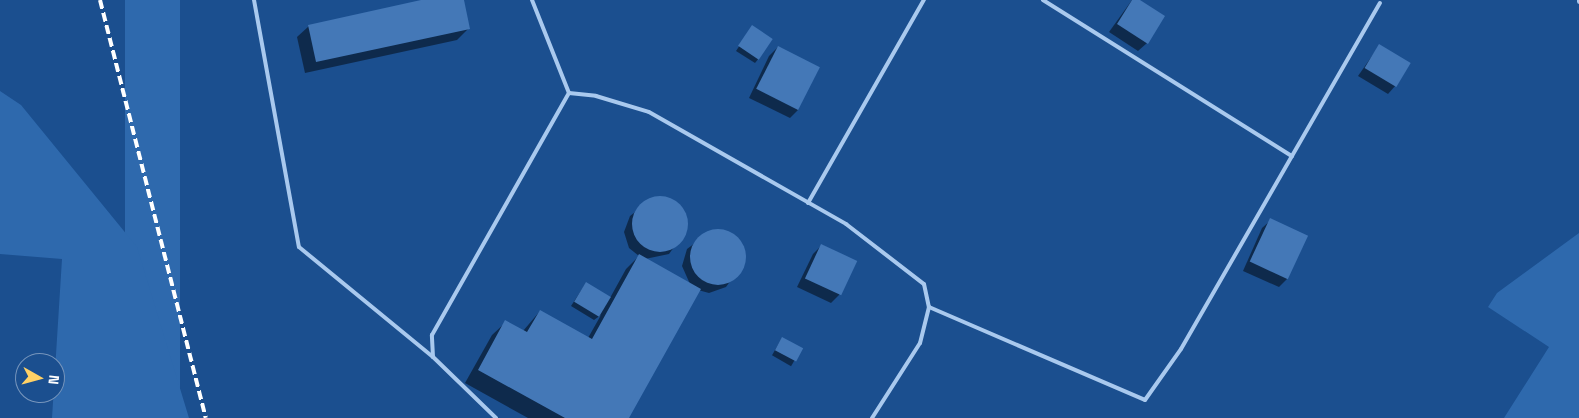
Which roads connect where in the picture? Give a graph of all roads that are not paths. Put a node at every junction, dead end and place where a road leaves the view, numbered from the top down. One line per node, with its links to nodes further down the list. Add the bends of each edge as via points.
1 (254, 0): 10 (lane, via 299,247)
2 (532, 0): 6 (lane)
3 (924, 0): 8 (lane)
4 (1043, 0): 7 (lane)
5 (1380, 3): 7 (lane)
6 (569, 93): 8 (lane, via 596,96 649,112); 10 (lane, via 432,335)
7 (1292, 156): 9 (lane, via 1181,349 1145,400)
8 (808, 203): 9 (lane, via 846,224 924,284)
9 (929, 308): 12 (lane, via 920,343)
10 (434, 357): 11 (lane)
11 (496, 418)
12 (872, 418)

